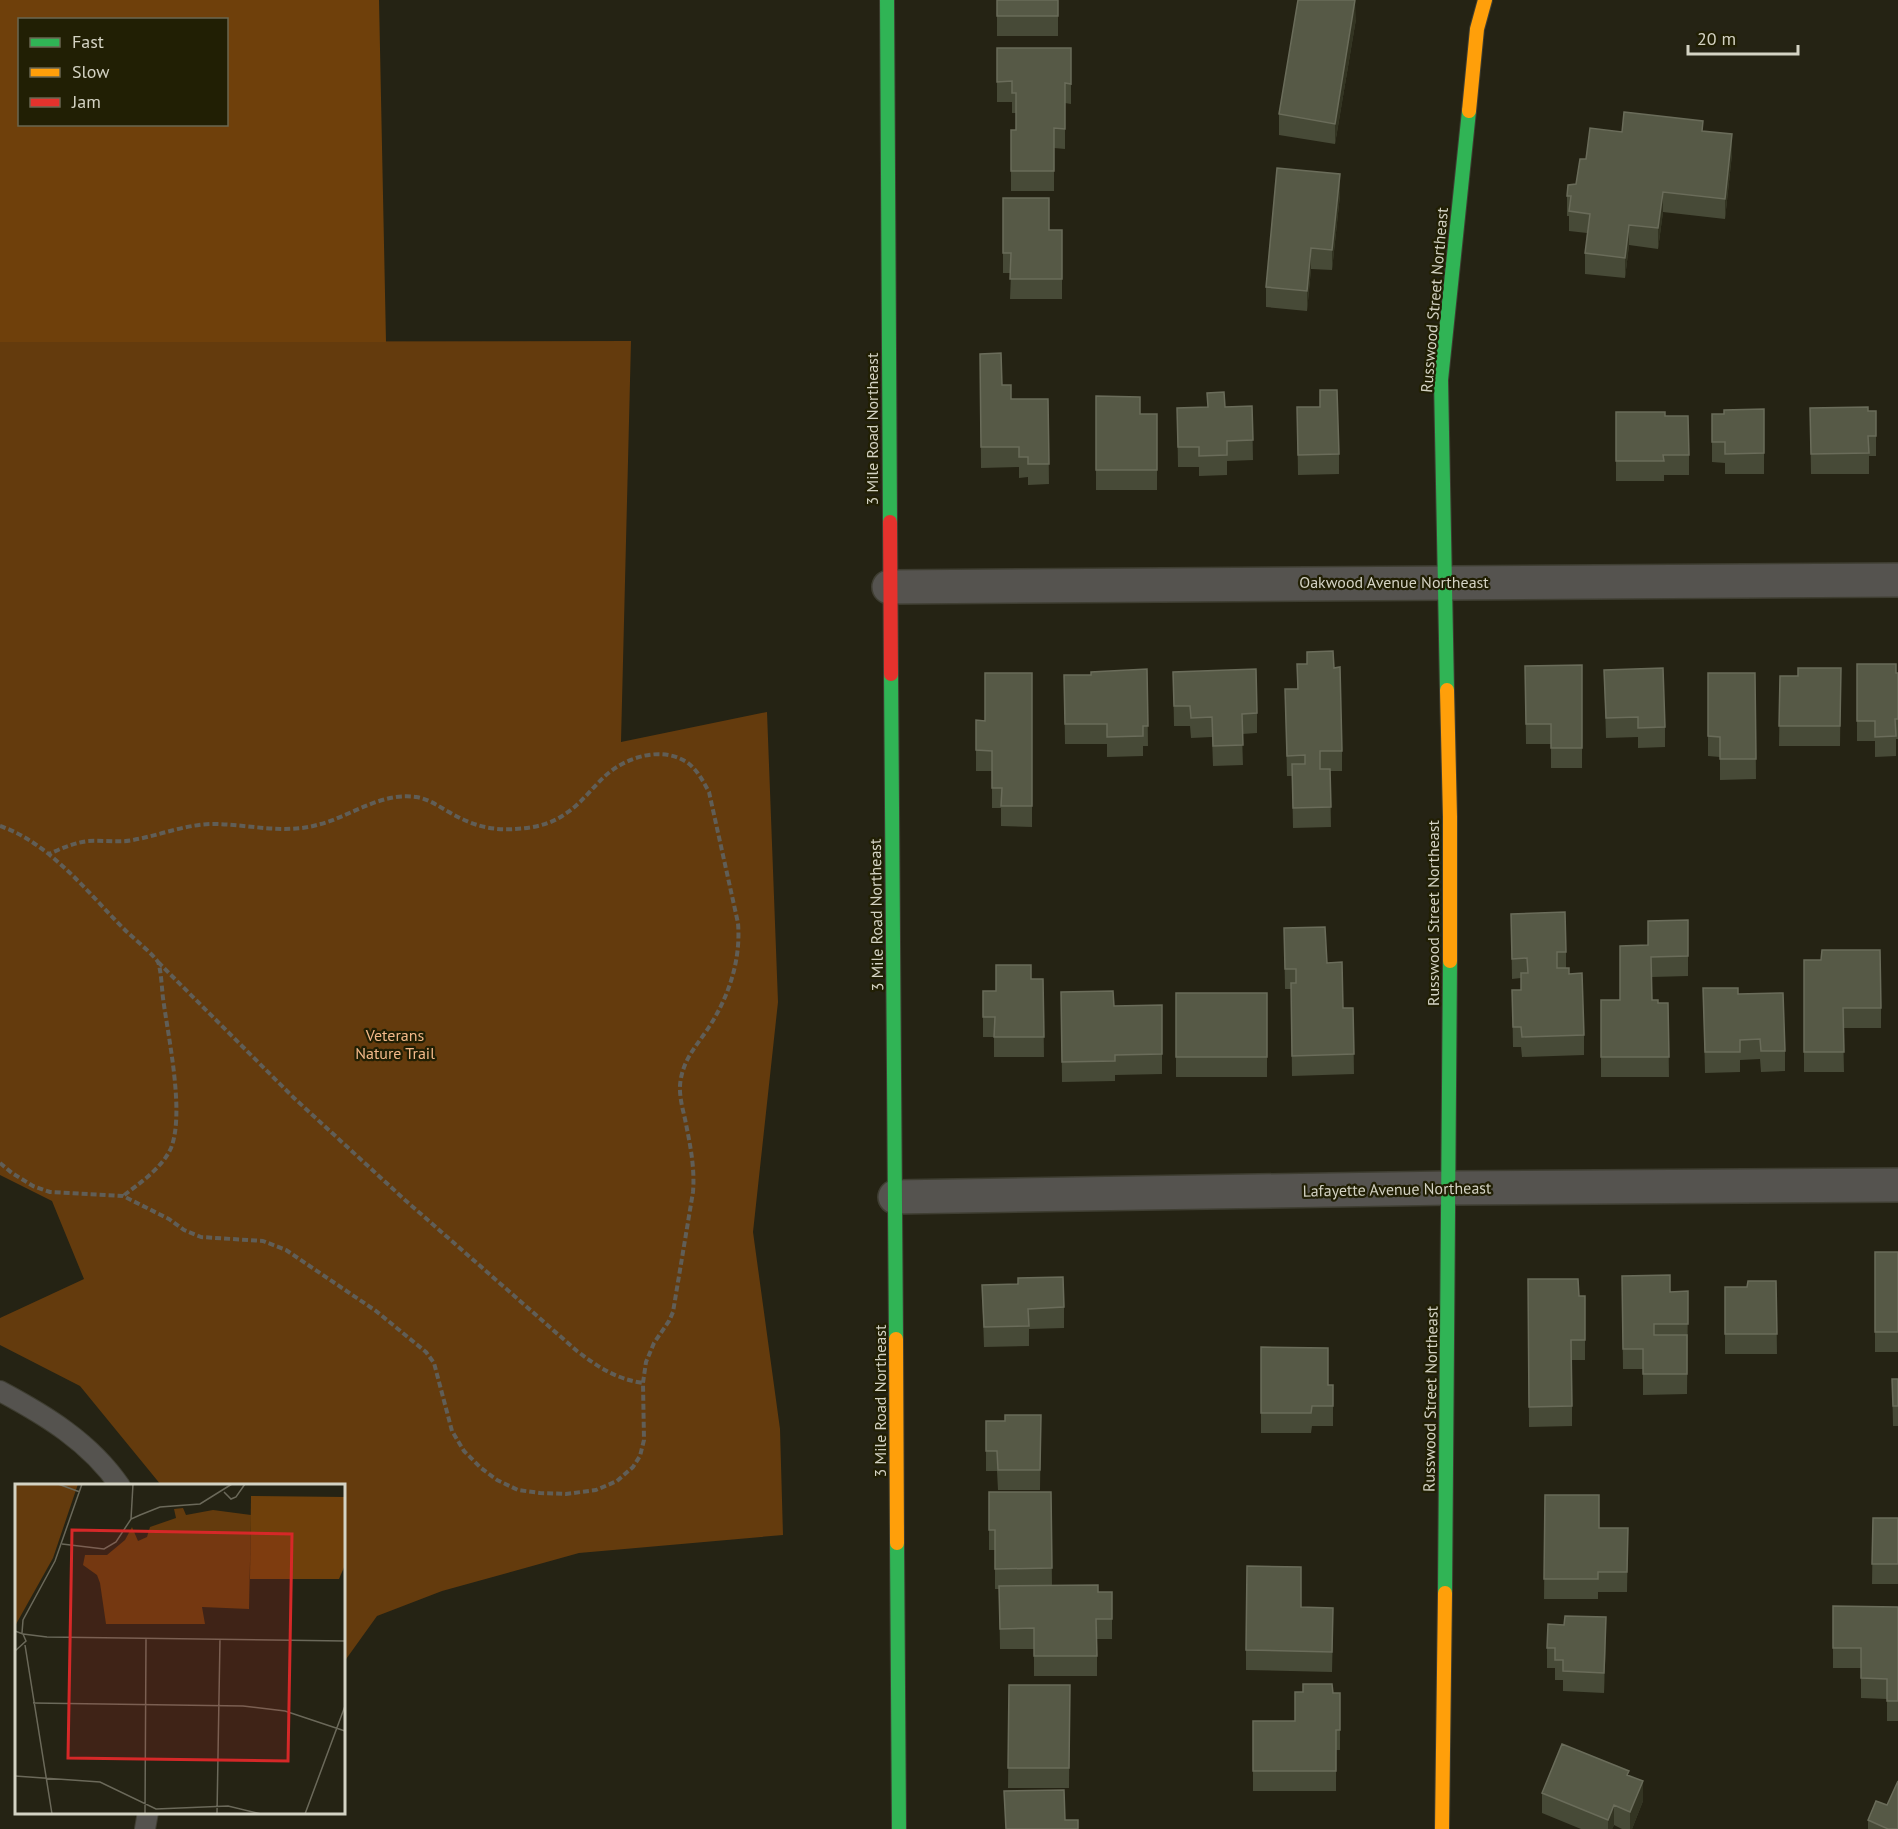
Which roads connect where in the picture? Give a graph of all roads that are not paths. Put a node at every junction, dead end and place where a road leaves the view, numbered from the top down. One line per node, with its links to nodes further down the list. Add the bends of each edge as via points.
1 (887, 0): 5 (main road, 3 Mile Road Northeast)
2 (1485, 0): 4 (main road, Russwood Street Northeast, via 1477,29 1441,380)
3 (1898, 580): 4 (street, Oakwood Avenue Northeast)
4 (1447, 582): 5 (street, Oakwood Avenue Northeast); 7 (main road, Russwood Street Northeast)
5 (889, 586): 8 (main road, 3 Mile Road Northeast)
6 (1898, 1185): 7 (street, Lafayette Avenue Northeast)
7 (1449, 1188): 8 (street, Lafayette Avenue Northeast); 14 (main road, Russwood Street Northeast)
8 (896, 1197): 13 (main road, 3 Mile Road Northeast)
9 (0, 1391): 10 (lane, via 35,1409 76,1438)
10 (119, 1484)
11 (148, 1814): 12 (lane)
12 (145, 1829)
13 (898, 1829)
14 (1442, 1829)

